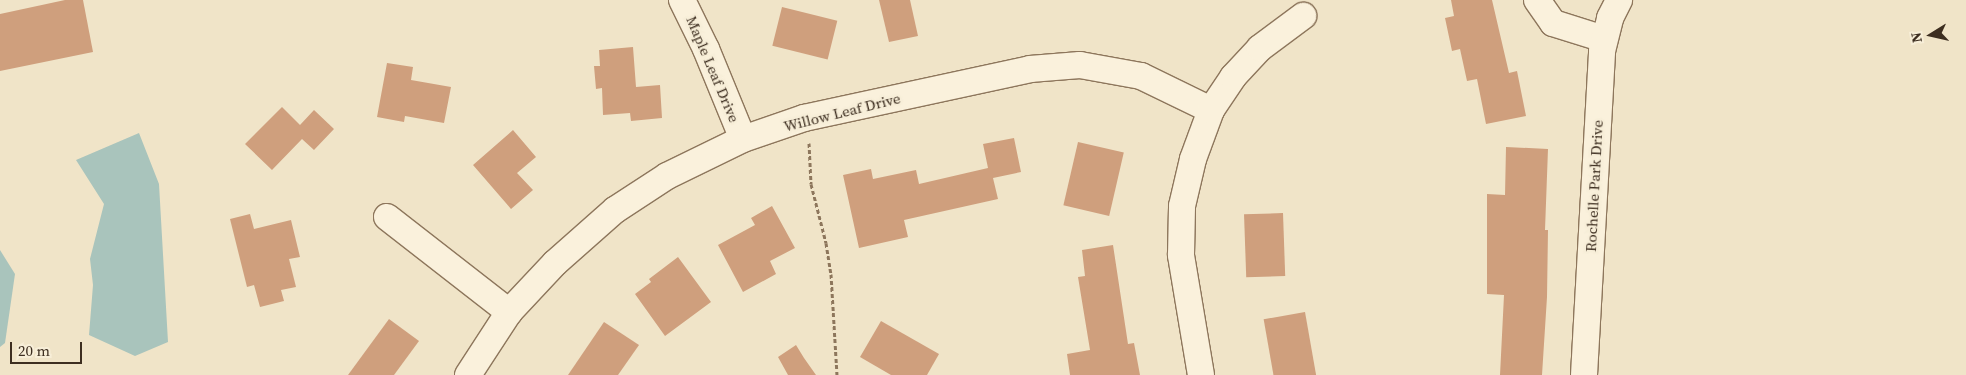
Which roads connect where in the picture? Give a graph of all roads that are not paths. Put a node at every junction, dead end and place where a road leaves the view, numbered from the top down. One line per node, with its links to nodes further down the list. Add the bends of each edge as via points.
1 (682, 0): 7 (street, Maple Leaf Drive)
2 (1537, 0): 5 (street, via 1553,23)
3 (1619, 0): 5 (street, Rochelle Park Drive)
4 (1303, 16): 6 (street, via 1260,48 1233,77)
5 (1604, 39): 12 (street, Rochelle Park Drive)
6 (1211, 110): 7 (street, Willow Leaf Drive, via 1141,76 1080,65 1030,69 804,118); 11 (street, via 1193,159 1182,206 1181,255)
7 (743, 139): 9 (street, Willow Leaf Drive, via 667,176 615,210 555,263)
8 (388, 217): 9 (street)
9 (509, 312): 10 (street, Willow Leaf Drive)
10 (468, 375)
11 (1201, 375)
12 (1584, 375)

